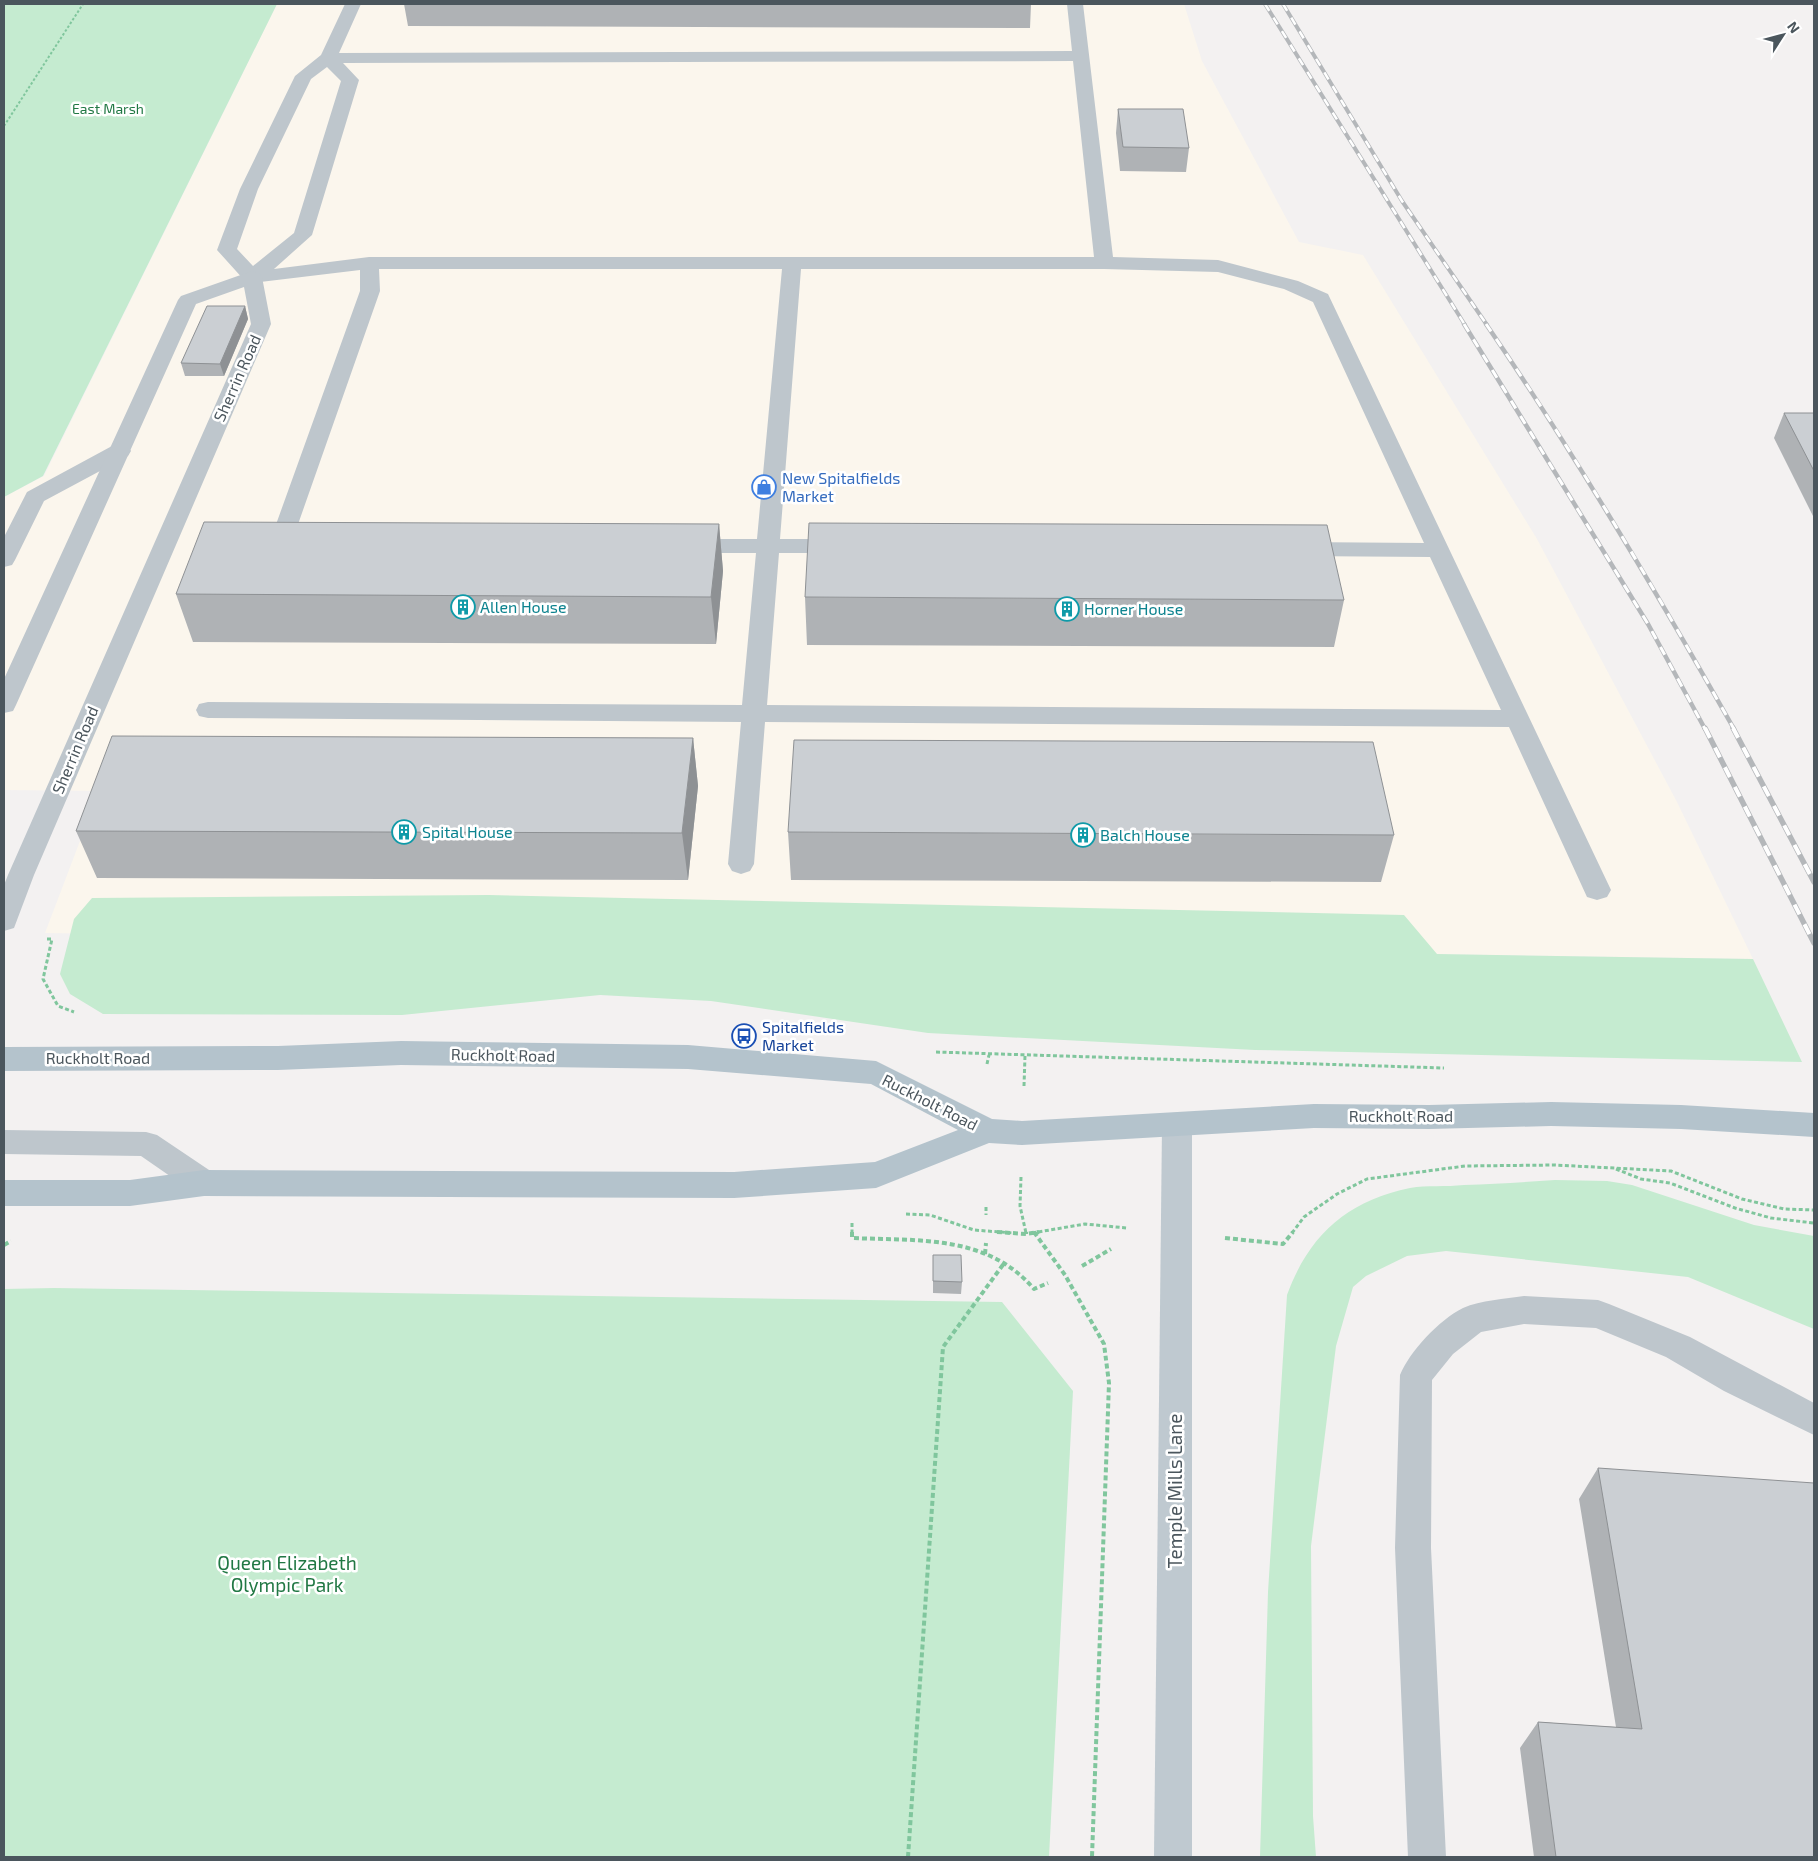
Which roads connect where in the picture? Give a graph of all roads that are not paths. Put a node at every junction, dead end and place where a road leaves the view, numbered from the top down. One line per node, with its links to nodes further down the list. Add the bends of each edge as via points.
1 (353, 4): 4 (street)
2 (1075, 4): 3 (street)
3 (1080, 56): 4 (street); 6 (street)
4 (328, 58): 8 (street, via 304,76 249,188 227,250); 8 (street, via 350,80 302,235)
5 (792, 262): 6 (street); 7 (street); 10 (street)
6 (1104, 263): 15 (street, via 1218,266 1291,285 1321,298)
7 (369, 264): 8 (street); 11 (street, via 370,291 285,530 290,546)
8 (252, 277): 9 (street, via 188,300); 23 (street, Sherrin Road, via 261,324 21,875)
9 (120, 451): 16 (street, via 35,497); 17 (street)
10 (767, 545): 12 (street); 13 (street); 19 (street)
11 (328, 546)
12 (660, 546)
13 (866, 546)
14 (1272, 549): 15 (street)
15 (1438, 550): 20 (street)
16 (4, 560)
17 (7, 692)
18 (208, 710): 19 (street)
19 (753, 714): 20 (street); 21 (street)
20 (1517, 719): 22 (street)
21 (741, 864)
22 (1596, 890)
23 (4, 921)
24 (4, 1059): 27 (main road, Ruckholt Road, via 278,1058 401,1053 688,1058 876,1073)
25 (1814, 1125): 26 (main road, Ruckholt Road, via 1551,1114 1429,1118 1314,1116)
26 (1177, 1126): 27 (main road, Ruckholt Road, via 1022,1133); 32 (street, Temple Mills Lane)
27 (988, 1131): 29 (main road, Ruckholt Road, via 876,1175 734,1185)
28 (4, 1142): 29 (street, via 146,1144)
29 (204, 1183): 30 (main road, Ruckholt Road, via 130,1193)
30 (4, 1193)
31 (1814, 1420): 33 (street, via 1678,1347 1598,1314 1524,1310 1474,1319 1441,1344 1416,1375 1413,1548)
32 (1173, 1857)
33 (1427, 1857)

